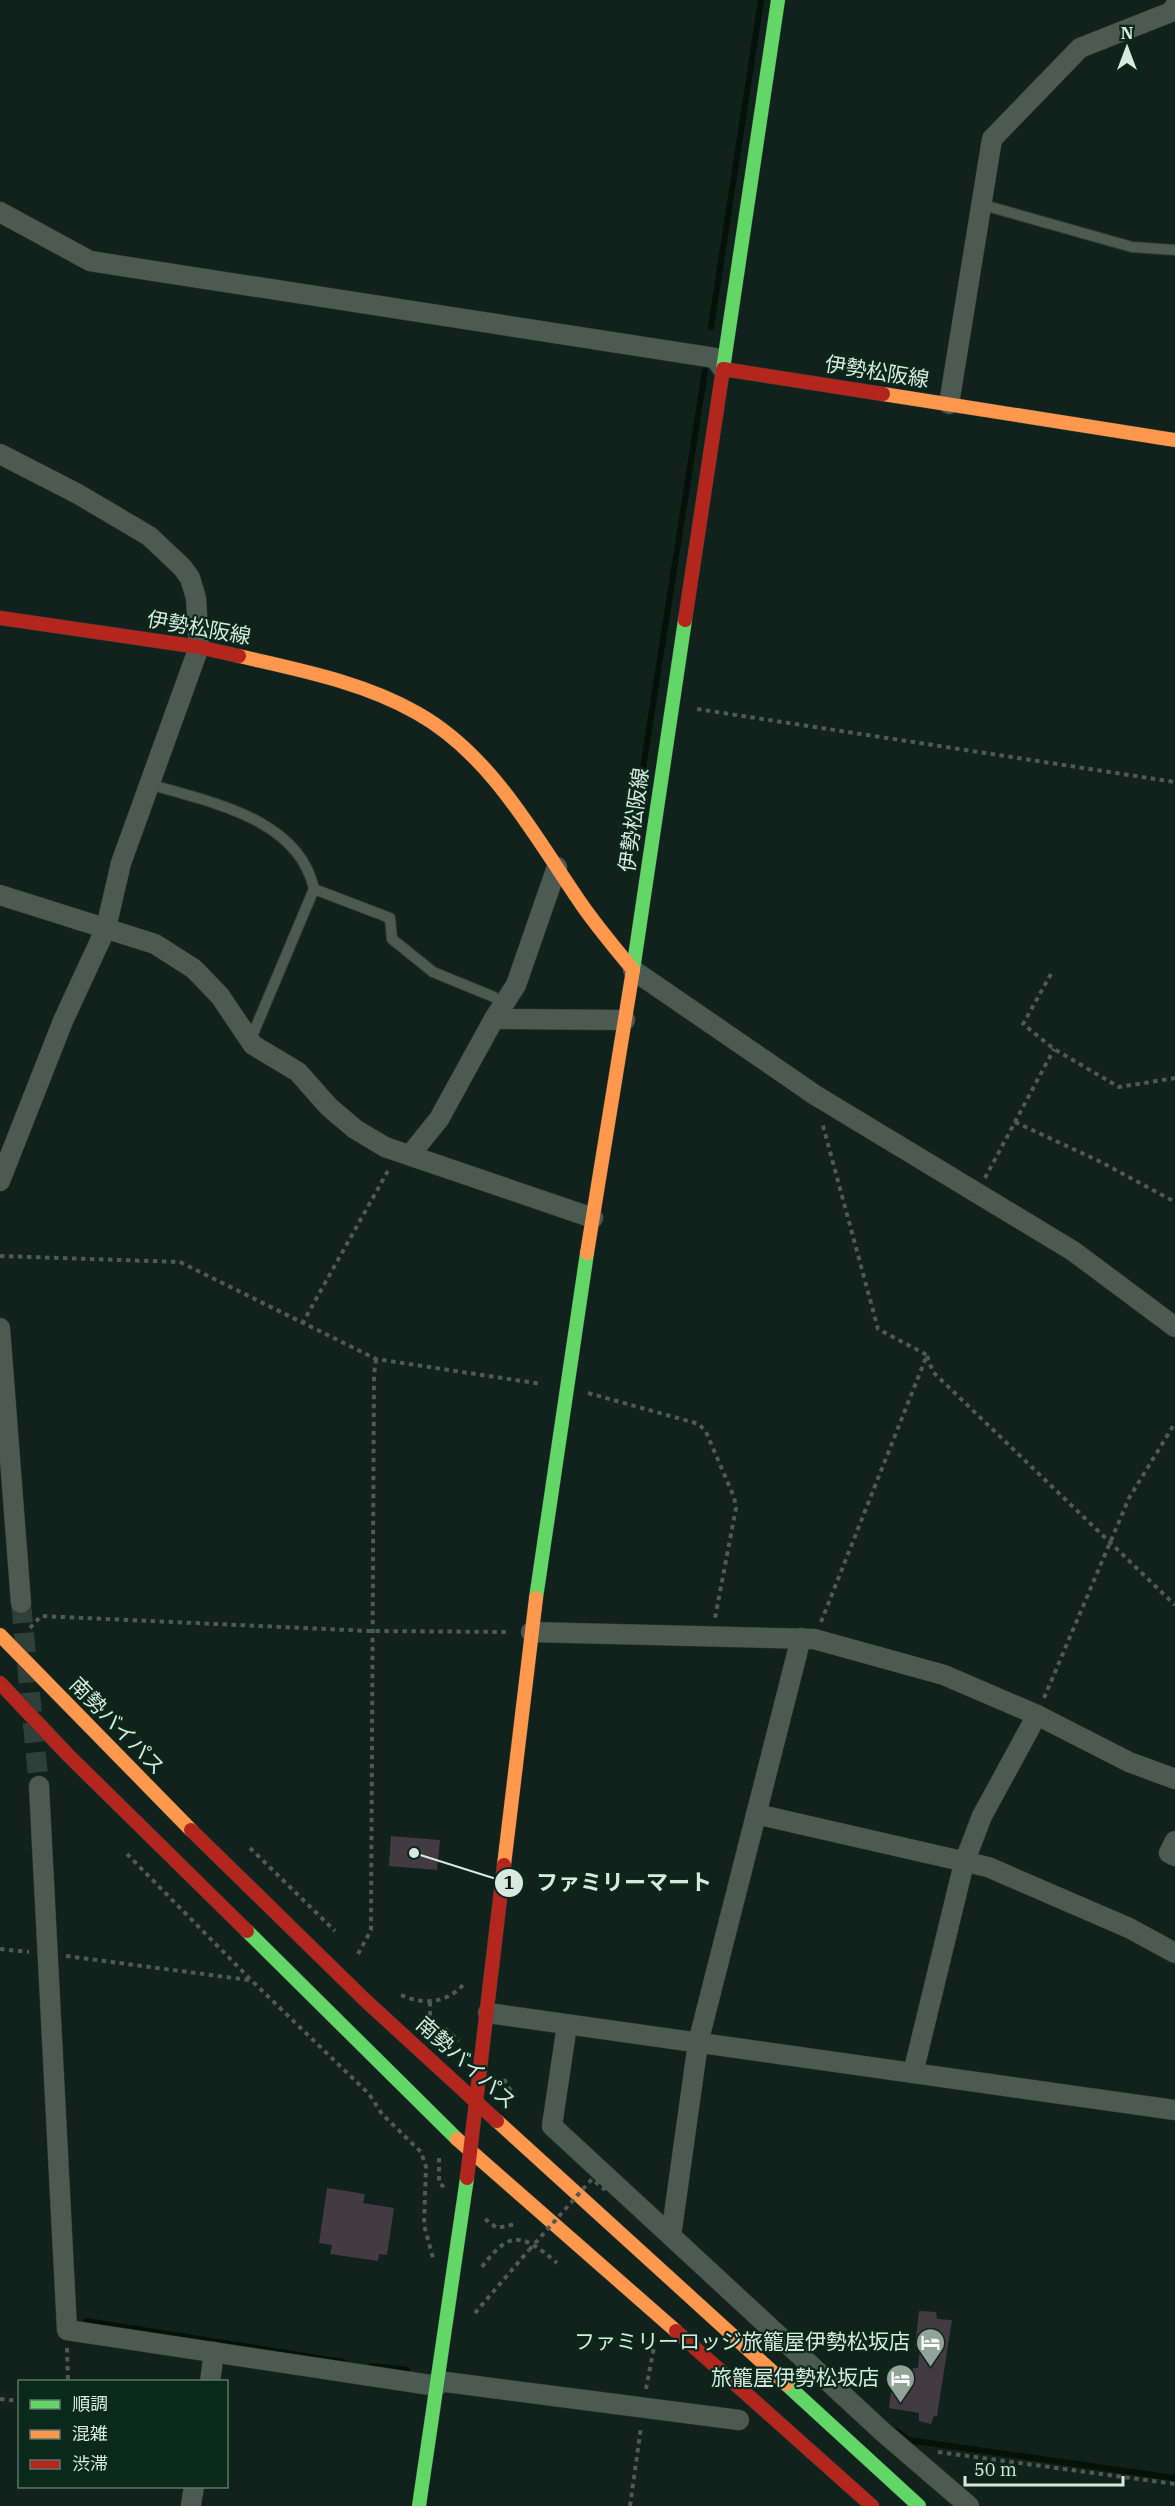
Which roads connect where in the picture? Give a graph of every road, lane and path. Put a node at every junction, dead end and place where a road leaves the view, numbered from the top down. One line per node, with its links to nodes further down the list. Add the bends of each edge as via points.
1 (778, 0): 6 (main road)
2 (1175, 6): 3 (street, via 1171,12 1080,48 992,139)
3 (980, 204): 5 (lane, via 1132,247); 7 (street)
4 (0, 212): 6 (street, via 90,261 715,358)
5 (1175, 250)
6 (723, 369): 7 (main road, 伊勢松阪線); 12 (main road, 伊勢松阪線)
7 (949, 404): 8 (main road, 伊勢松阪線)
8 (1175, 440)
9 (0, 454): 11 (street, via 149,536 182,567 190,578 195,598)
10 (0, 618): 11 (main road, 伊勢松阪線)
11 (199, 647): 14 (street); 15 (main road, 伊勢松阪線, via 353,685 419,714 450,736 506,792)
12 (673, 705): 13 (path); 19 (main road, 伊勢松阪線)
13 (1175, 783)
14 (149, 784): 16 (lane, via 227,808 273,831 300,854); 18 (street, via 121,863)
15 (557, 867): 19 (main road, 伊勢松阪線); 21 (street, via 516,986)
16 (314, 889): 21 (lane, via 390,918 392,939 433,972 494,997); 23 (lane)
17 (0, 895): 18 (street)
18 (106, 928): 23 (street, via 155,944 194,969 220,996); 29 (street, via 63,1021)
19 (633, 970): 22 (main road); 26 (street)
20 (1051, 974): 24 (path, via 1023,1024)
21 (499, 1012): 22 (street); 28 (street, via 440,1119)
22 (625, 1020): 32 (main road)
23 (250, 1041): 28 (street, via 298,1072 355,1129)
24 (1054, 1048): 25 (path, via 1119,1088); 27 (path)
25 (1175, 1078)
26 (815, 1095): 30 (street); 37 (path, via 878,1329)
27 (1015, 1122): 30 (path); 31 (path)
28 (404, 1154): 32 (street); 34 (path)
29 (0, 1181)
30 (977, 1193): 35 (street, via 1073,1251)
31 (1175, 1202)
32 (593, 1218): 39 (main road)
33 (0, 1256): 34 (path, via 180,1262)
34 (302, 1324): 38 (path)
35 (1175, 1327)
36 (0, 1328): 42 (street)
37 (927, 1355): 41 (path, via 933,1372); 48 (path)
38 (376, 1359): 39 (path); 44 (path)
39 (566, 1387): 45 (main road); 47 (path, via 699,1424 706,1432 735,1497 736,1508)
40 (1175, 1423): 41 (path, via 1129,1498)
41 (1110, 1543): 43 (path); 51 (path)
42 (21, 1603)
43 (1175, 1605)
44 (372, 1631): 45 (path); 49 (path, via 41,1616 27,1630); 61 (path, via 371,1929 360,1955)
45 (531, 1632): 47 (street); 68 (main road)
46 (0, 1635): 72 (main road, 南勢バイパス, via 261,1901)
47 (711, 1636): 48 (street)
48 (808, 1638): 51 (street, via 944,1675); 54 (street)
49 (35, 1639)
50 (0, 1683): 74 (main road, via 76,1764)
51 (1037, 1714): 52 (street, via 1129,1762); 59 (street, via 982,1816)
52 (1175, 1779)
53 (39, 1786): 64 (street)
54 (756, 1815): 59 (street); 70 (street)
55 (1175, 1841): 58 (street, via 1169,1853)
56 (248, 1846): 60 (path)
57 (121, 1848): 66 (path)
58 (1175, 1856)
59 (964, 1863): 63 (street, via 988,1867 1129,1928); 71 (street)
60 (341, 1937)
61 (350, 1945)
62 (0, 1949): 64 (path)
63 (1175, 1953)
64 (48, 1954): 66 (path); 80 (street)
65 (473, 1973): 67 (path, via 455,1994 443,2000 413,2000)
66 (251, 1980): 78 (path, via 369,2094 382,2114 421,2152 426,2167 423,2225 431,2255)
67 (393, 1988)
68 (488, 2013): 69 (street); 72 (main road)
69 (567, 2025): 70 (street); 76 (street, via 552,2126)
70 (698, 2043): 71 (street); 76 (street)
71 (913, 2073): 73 (street)
72 (477, 2102): 74 (main road); 97 (main road, 南勢バイパス)
73 (1175, 2110)
74 (471, 2153): 78 (main road); 96 (main road, via 569,2235)
75 (620, 2172): 79 (path, bridge, via 604,2189 592,2178)
76 (671, 2236): 98 (street)
77 (560, 2266): 78 (path, via 526,2241 507,2241 497,2247 470,2282)
78 (454, 2282): 87 (main road)
79 (472, 2317)
80 (67, 2330): 83 (street); 85 (path)
81 (646, 2339): 82 (path)
82 (654, 2346): 84 (path); 89 (path)
83 (214, 2352): 86 (street); 87 (street)
84 (663, 2354)
85 (68, 2380)
86 (210, 2380)
87 (438, 2383): 89 (street); 94 (main road)
88 (0, 2398): 90 (path)
89 (644, 2401): 91 (street); 95 (path)
90 (18, 2402)
91 (739, 2420)
92 (934, 2452): 93 (path)
93 (1175, 2484)
94 (420, 2506)
95 (630, 2506)
96 (872, 2506)
97 (919, 2506)
98 (969, 2506)

